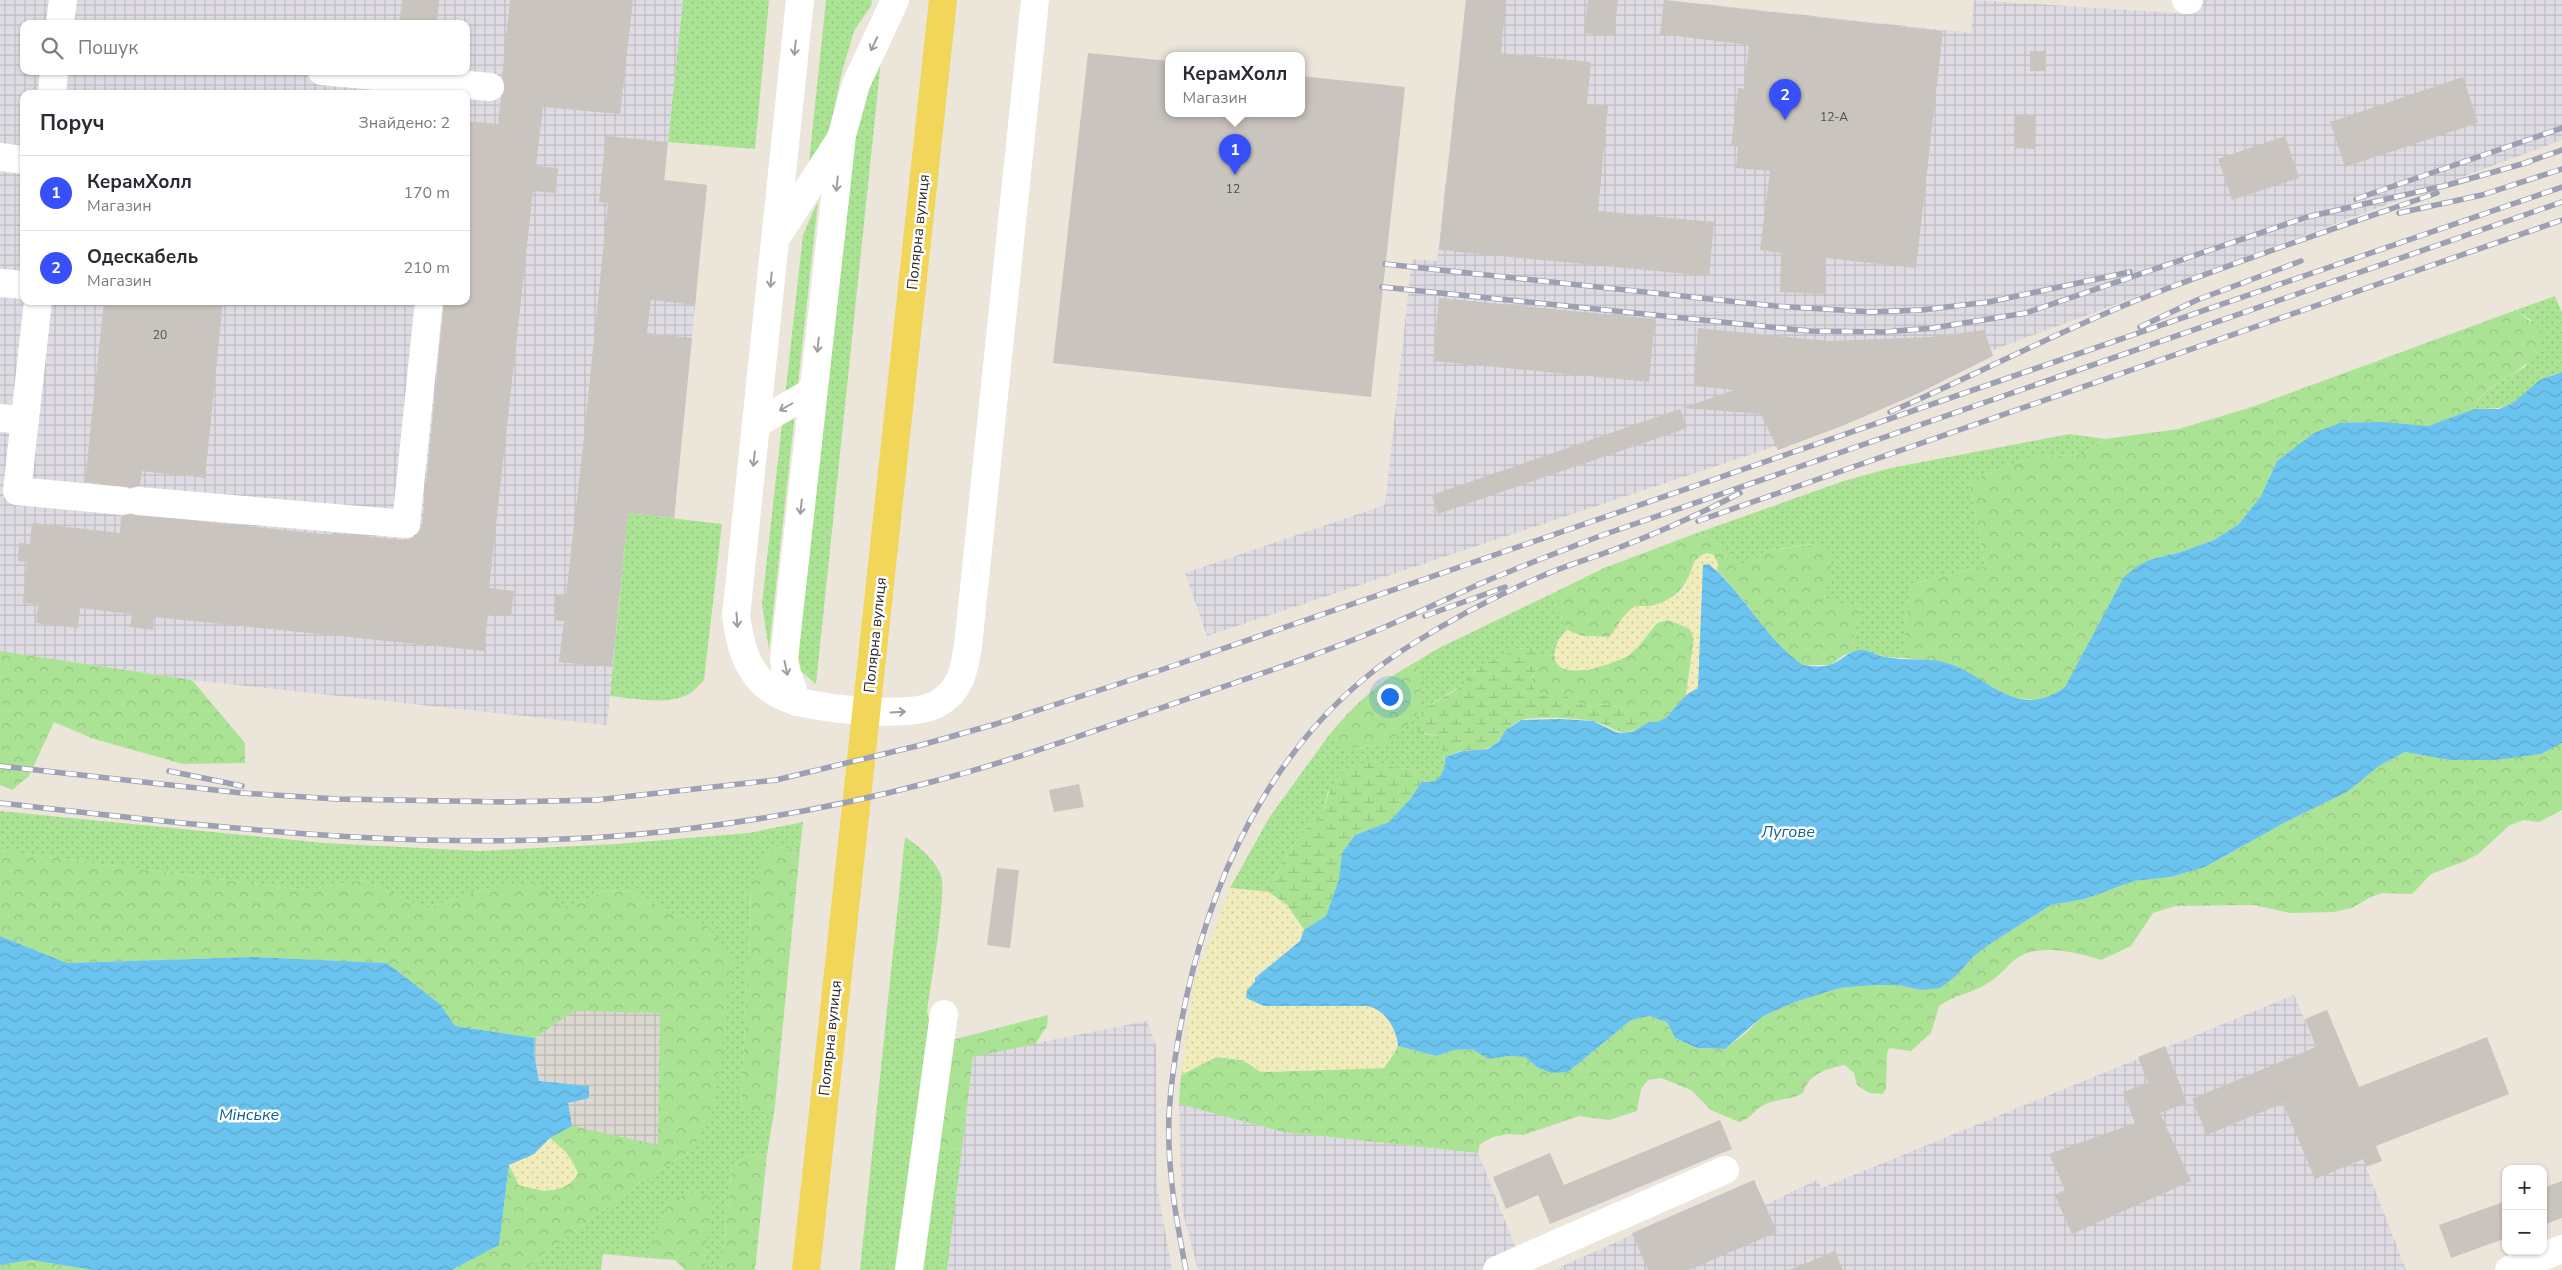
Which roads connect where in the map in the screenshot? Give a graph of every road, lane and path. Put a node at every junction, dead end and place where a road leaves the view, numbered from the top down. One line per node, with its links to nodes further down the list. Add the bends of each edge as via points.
1 (62, 0): 6 (street)
2 (800, 0): 14 (street, one-way to 14)
3 (895, 0): 11 (street, one-way to 11, via 856,84)
4 (943, 0): 26 (main road, Полярна вулиця)
5 (1035, 0): 22 (street, one-way to 5, via 892,713 920,711 938,703 962,678 968,646)
6 (60, 20)
7 (54, 75): 10 (street)
8 (364, 75): 9 (street)
9 (490, 87)
10 (52, 90)
11 (842, 135): 14 (street); 19 (street, one-way to 19)
12 (0, 158): 13 (street)
13 (20, 160)
14 (775, 239): 21 (street, one-way to 21)
15 (0, 283): 16 (street)
16 (20, 285)
17 (37, 305): 20 (street)
18 (429, 305): 20 (street, via 406,524 18,491)
19 (813, 390): 21 (street, one-way to 21); 22 (street, one-way to 22, via 784,659)
20 (13, 419)
21 (758, 423): 22 (street, one-way to 22, via 736,616 749,668 778,694)
22 (797, 702)
23 (944, 1014): 27 (street)
24 (1725, 1170): 28 (street)
25 (2562, 1249): 29 (street)
26 (806, 1270)
27 (909, 1270)
28 (1497, 1270)
29 (2509, 1270)

